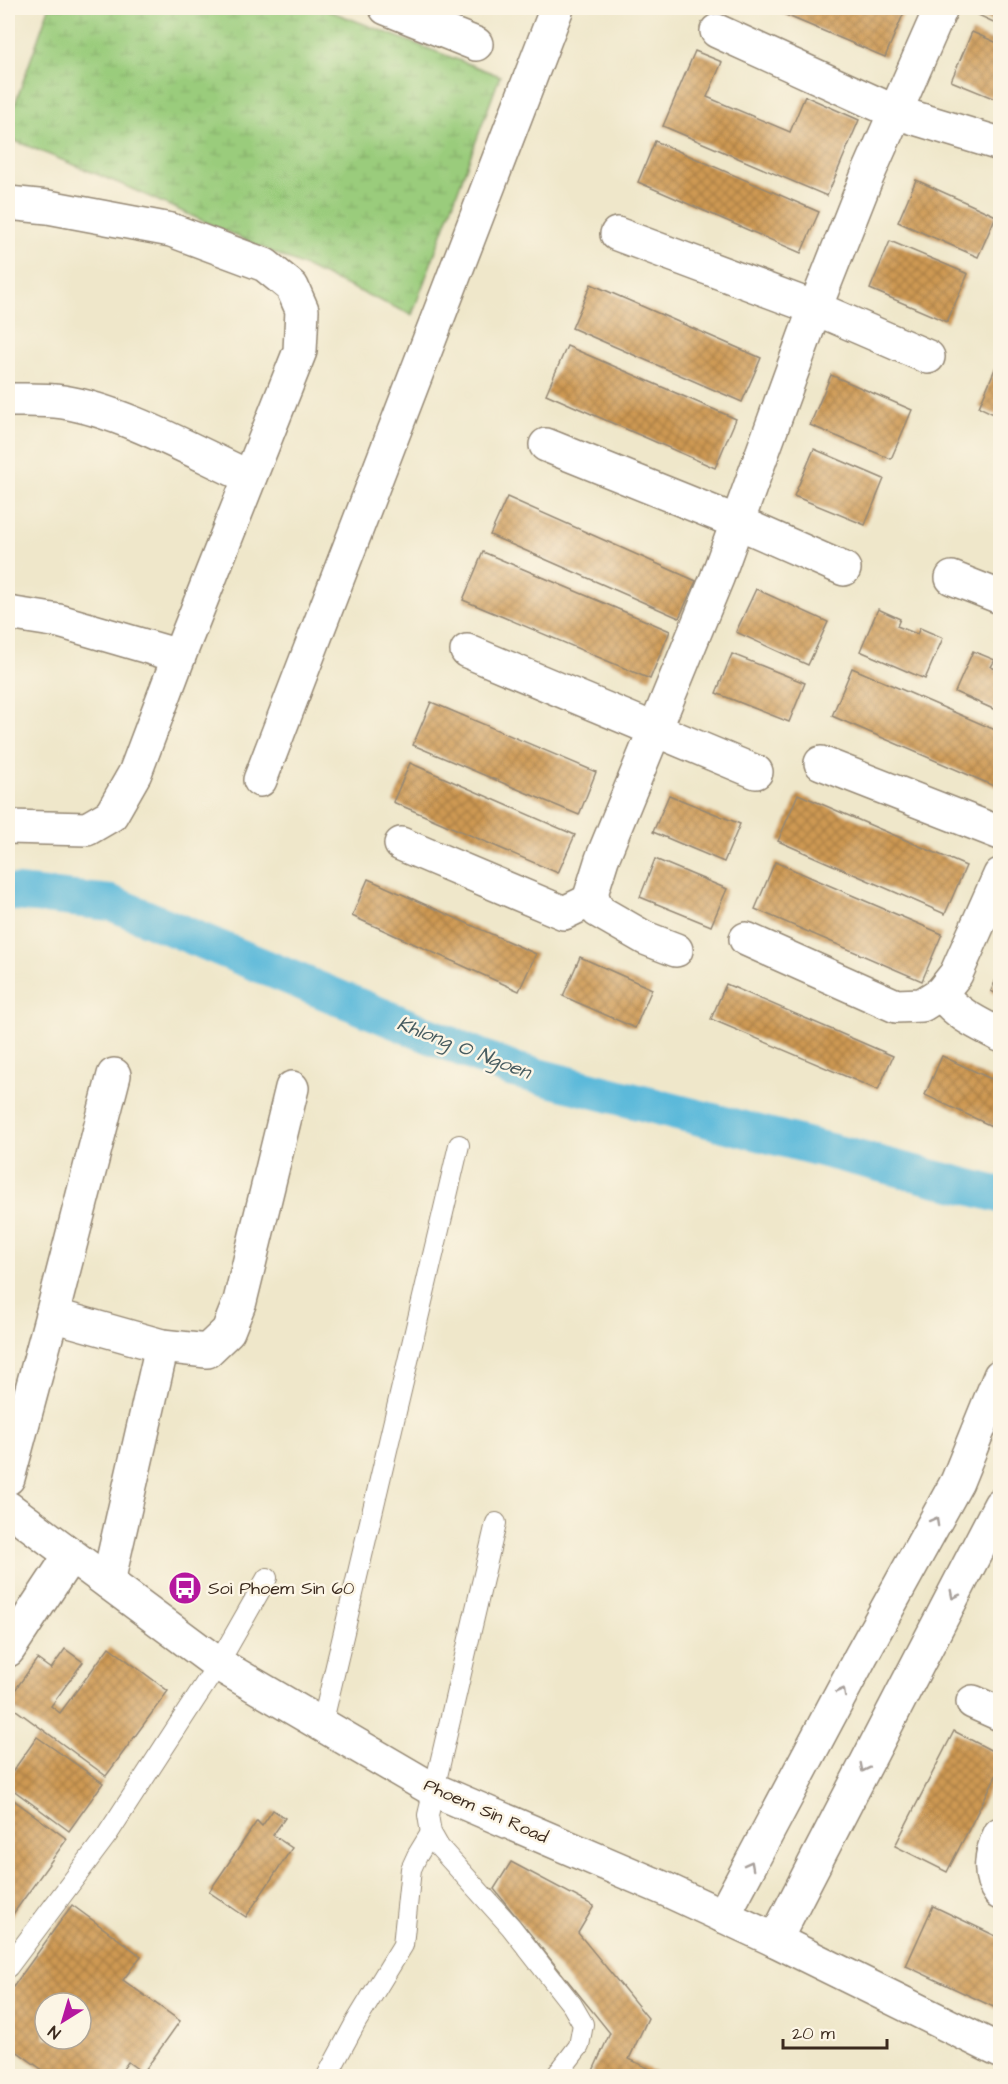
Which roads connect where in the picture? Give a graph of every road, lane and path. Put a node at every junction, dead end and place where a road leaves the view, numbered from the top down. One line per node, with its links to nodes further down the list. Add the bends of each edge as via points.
1 (386, 8): 5 (street)
2 (557, 8): 25 (street)
3 (941, 8): 6 (street)
4 (717, 31): 6 (street)
5 (476, 44)
6 (895, 112): 7 (street); 10 (street)
7 (1000, 144)
8 (8, 203): 14 (street, via 171,231 265,265 292,287 302,310 300,351)
9 (617, 234): 10 (street)
10 (815, 308): 11 (street); 15 (street)
11 (928, 357)
12 (8, 400): 14 (street, via 62,401 98,410)
13 (546, 445): 15 (street)
14 (249, 477): 21 (street)
15 (737, 522): 16 (street); 22 (street)
16 (844, 569)
17 (952, 578): 18 (street)
18 (1000, 597)
19 (8, 613): 21 (street, via 59,621)
20 (467, 651): 22 (street)
21 (179, 656): 26 (street, via 135,773 111,815 87,829)
22 (655, 730): 24 (street); 30 (street, via 602,859 591,894)
23 (821, 763): 27 (street)
24 (756, 772)
25 (260, 780)
26 (8, 827)
27 (1000, 833)
28 (401, 844): 30 (street, via 564,913)
29 (1000, 875): 33 (street, via 956,974)
30 (593, 899): 32 (street, via 598,911 645,938)
31 (746, 939): 33 (street, via 896,1006 922,1005)
32 (676, 950)
33 (941, 993): 34 (street, via 965,1017)
34 (1000, 1035)
35 (114, 1075): 38 (street)
36 (292, 1088): 39 (street, via 240,1301 228,1331 207,1351)
37 (459, 1145): 50 (lane)
38 (52, 1316): 39 (street); 41 (street)
39 (162, 1346): 47 (street)
40 (1000, 1377): 55 (street, one-way to 40, via 957,1482)
41 (8, 1478)
42 (1000, 1505): 56 (street, one-way to 56)
43 (8, 1508): 45 (street, Phoem Sin Road)
44 (496, 1523): 51 (lane)
45 (70, 1556): 47 (street, Phoem Sin Road); 48 (street)
46 (267, 1578): 49 (lane)
47 (108, 1582): 49 (street, Phoem Sin Road)
48 (8, 1650)
49 (218, 1664): 50 (street, Phoem Sin Road); 57 (lane, via 107,1835)
50 (322, 1725): 51 (street, Phoem Sin Road)
51 (432, 1789): 52 (lane, via 428,1815); 55 (street, Phoem Sin Road)
52 (431, 1833): 59 (lane, via 411,1869 403,1945); 60 (lane, via 511,1927 583,2024 579,2046)
53 (1000, 1834): 54 (street, via 991,1864 994,1885)
54 (1000, 1893)
55 (723, 1916): 56 (street, Phoem Sin Road)
56 (775, 1940): 58 (street, Phoem Sin Road)
57 (8, 1967)
58 (1000, 2051)
59 (327, 2076)
60 (556, 2076)

